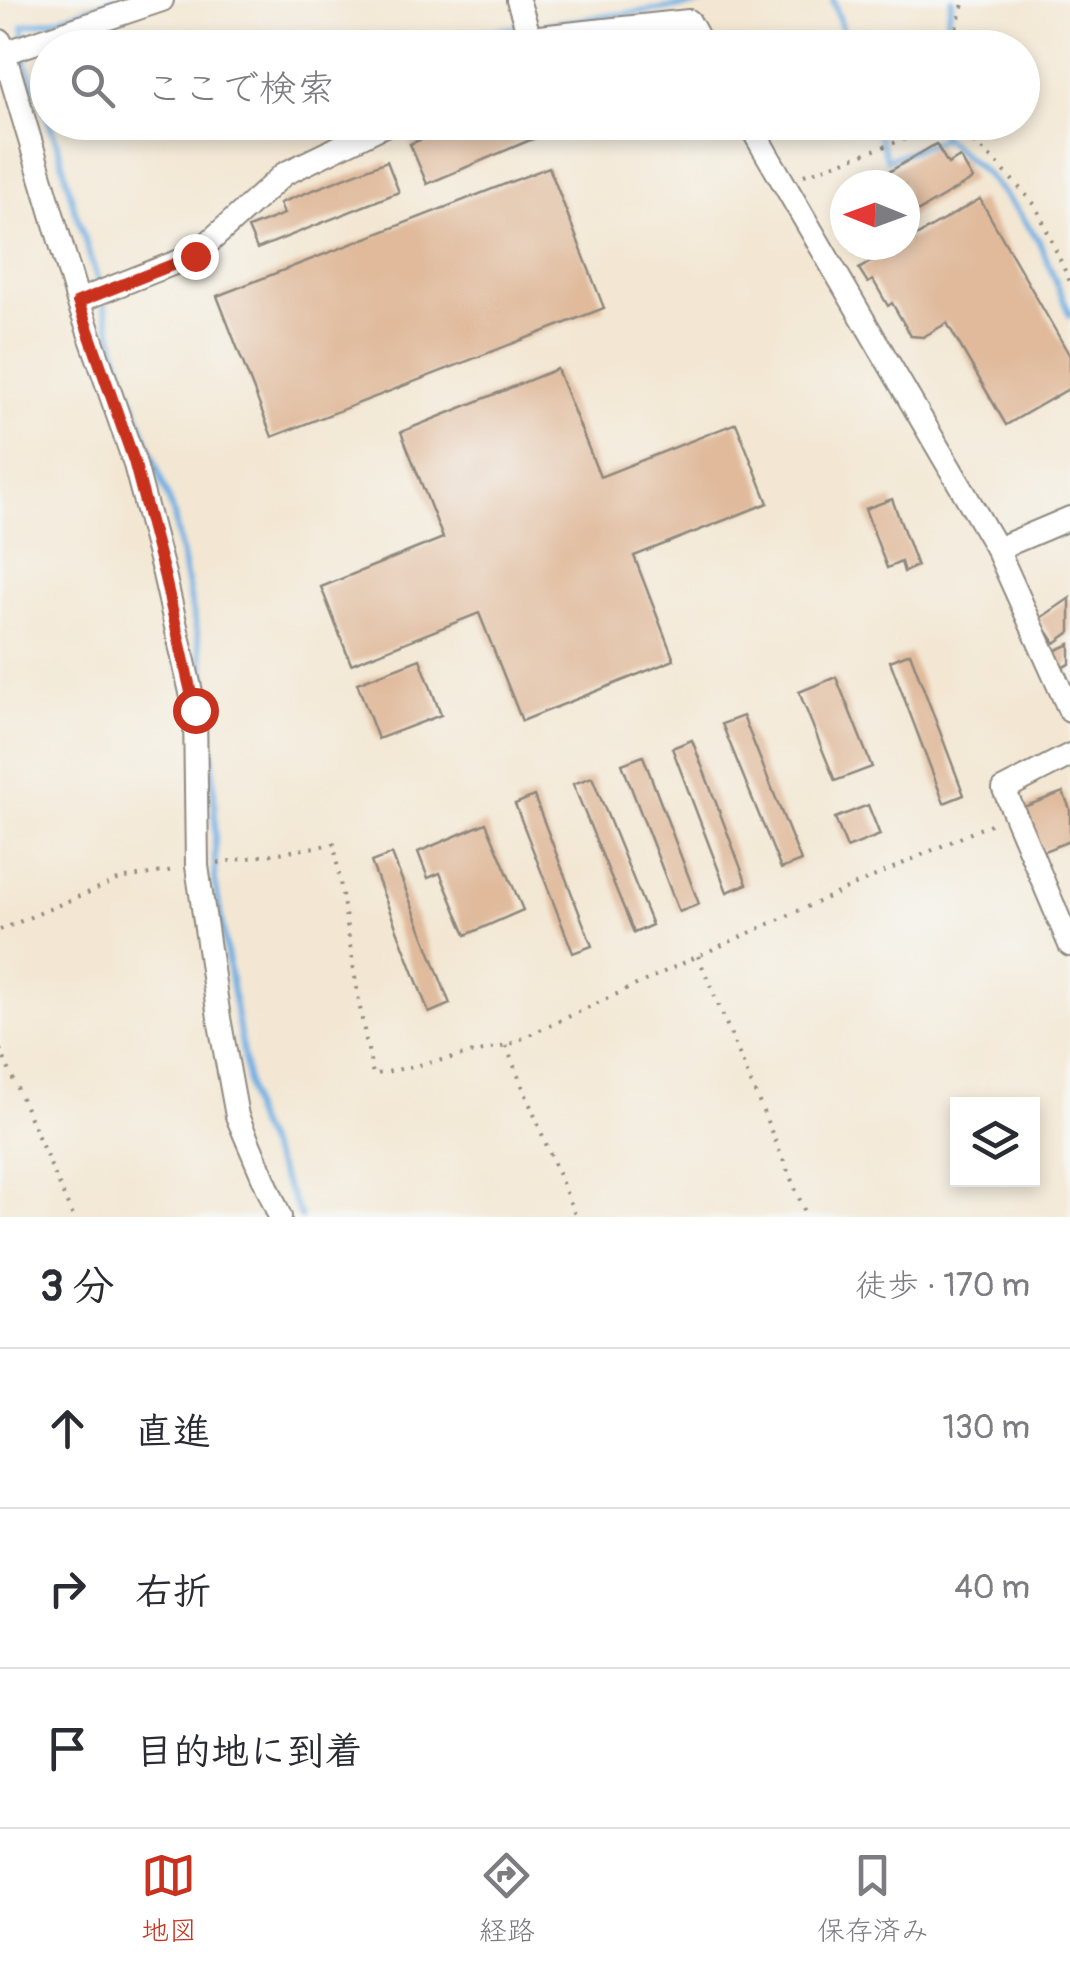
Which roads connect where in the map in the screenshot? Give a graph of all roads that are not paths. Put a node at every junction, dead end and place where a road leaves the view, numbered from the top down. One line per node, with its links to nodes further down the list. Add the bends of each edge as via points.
1 (162, 0): 3 (street)
2 (518, 0): 4 (street)
3 (60, 30)
4 (522, 30)
5 (622, 30): 6 (street, via 689,21)
6 (694, 30)
7 (30, 39): 8 (street)
8 (2, 47): 11 (street)
9 (353, 140): 11 (street, via 284,174 195,256)
10 (758, 140): 13 (street)
11 (78, 302): 17 (street, via 134,461 195,710 197,866 220,1018 237,1116)
12 (1070, 518): 13 (street)
13 (996, 549): 14 (street)
14 (1070, 711)
15 (1070, 755): 16 (street, via 1004,789)
16 (1070, 945)
17 (280, 1217)

